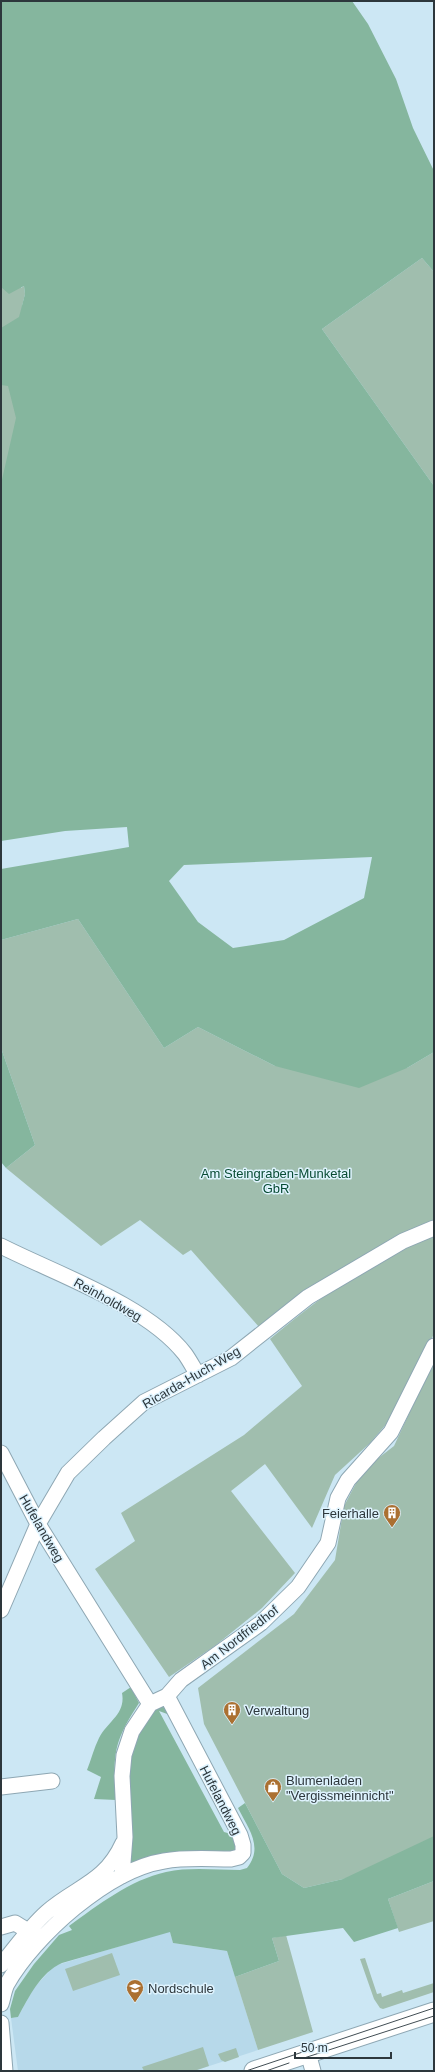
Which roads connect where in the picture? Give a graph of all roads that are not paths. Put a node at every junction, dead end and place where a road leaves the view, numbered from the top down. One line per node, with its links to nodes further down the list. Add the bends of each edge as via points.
1 (434, 1228): 4 (street, Ricarda-Huch-Weg, via 403,1240 308,1297 231,1358)
2 (1, 1246): 4 (street, Reinholdweg, via 88,1287 143,1317 185,1354)
3 (434, 1346): 8 (street, Am Nordfriedhof, via 391,1432 348,1480 338,1498 328,1543 298,1587 261,1623 181,1680)
4 (198, 1375): 6 (street, Ricarda-Huch-Weg, via 144,1402 104,1438 68,1473)
5 (1, 1453): 6 (street, Hufelandweg)
6 (38, 1524): 7 (street, Ricarda-Huch-Weg); 9 (street, Hufelandweg)
7 (1, 1610)
8 (167, 1696): 9 (street); 13 (street, Hufelandweg, via 240,1835 244,1849 239,1857 231,1859 164,1861)
9 (150, 1704): 12 (street, via 132,1731 124,1755 122,1776)
10 (52, 1781): 11 (street)
11 (1, 1787)
12 (125, 1837): 13 (street); 15 (street, via 116,1858 98,1878 48,1911)
13 (122, 1876): 17 (street, Hufelandweg, via 84,1900 46,1934 25,1958 7,1985)
14 (1, 1926): 15 (street, via 15,1923)
15 (28, 1931): 16 (street)
16 (1, 1965)
17 (1, 2004)
18 (434, 2012): 21 (street)
19 (1, 2023): 20 (street)
20 (2, 2053): 22 (street)
21 (311, 2062): 23 (street)
22 (5, 2071)
23 (254, 2071)

